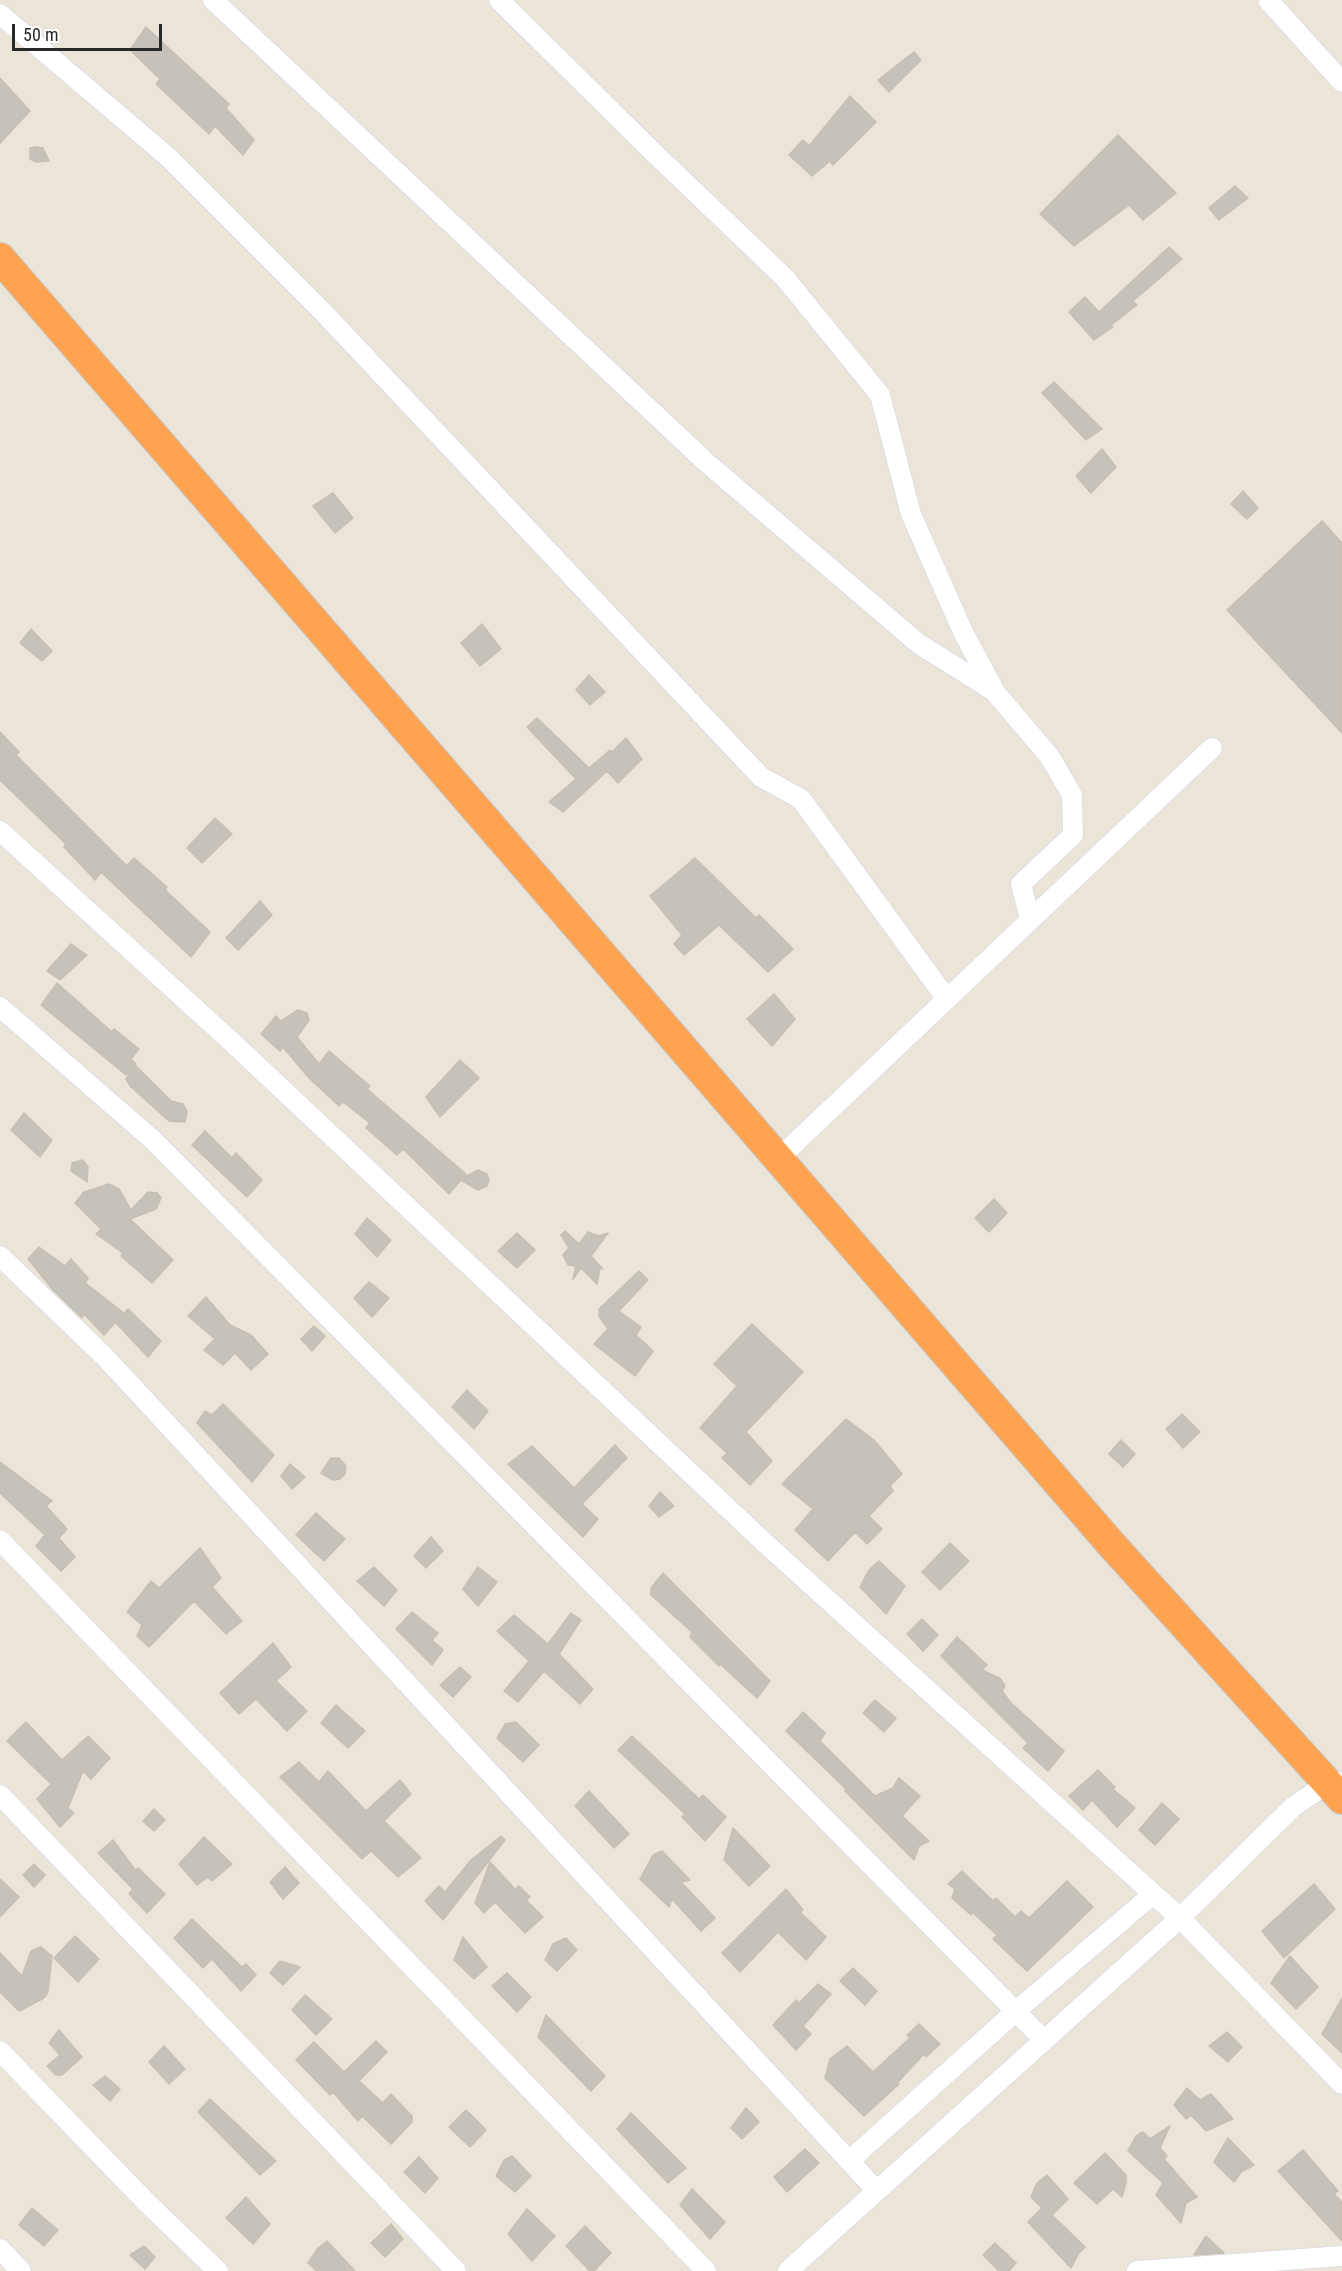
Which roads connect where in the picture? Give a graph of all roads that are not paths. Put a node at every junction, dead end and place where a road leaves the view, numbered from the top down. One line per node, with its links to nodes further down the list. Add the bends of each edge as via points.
1 (213, 0): 7 (street, via 707,463 920,644)
2 (499, 0): 7 (street, via 785,278 880,395 911,514 963,632)
3 (1268, 0): 5 (street)
4 (0, 14): 11 (street, via 168,157 322,311 761,777 801,799)
5 (1342, 82)
6 (0, 258): 13 (highway)
7 (994, 691): 10 (street, via 1050,757 1072,795 1073,835 1021,884)
8 (1212, 748): 10 (street)
9 (0, 831): 18 (street, via 234,1044 766,1544)
10 (1030, 919): 11 (street)
11 (946, 998): 13 (street)
12 (0, 1007): 20 (street, via 153,1140)
13 (778, 1159): 16 (highway, via 1111,1544)
14 (0, 1256): 24 (street, via 105,1357)
15 (0, 1540): 31 (street)
16 (1338, 1788): 19 (street, via 1294,1806)
17 (0, 1795): 30 (street)
18 (1152, 1895): 19 (street); 20 (street)
19 (1180, 1917): 21 (street); 23 (street)
20 (1015, 2012): 21 (street); 24 (street)
21 (1044, 2040): 25 (street)
22 (0, 2051): 29 (street)
23 (1342, 2084)
24 (849, 2161): 25 (street)
25 (877, 2191): 32 (street)
26 (0, 2249): 28 (street)
27 (1342, 2256): 33 (street)
28 (21, 2271)
29 (218, 2271)
30 (456, 2271)
31 (706, 2271)
32 (788, 2271)
33 (1137, 2271)

